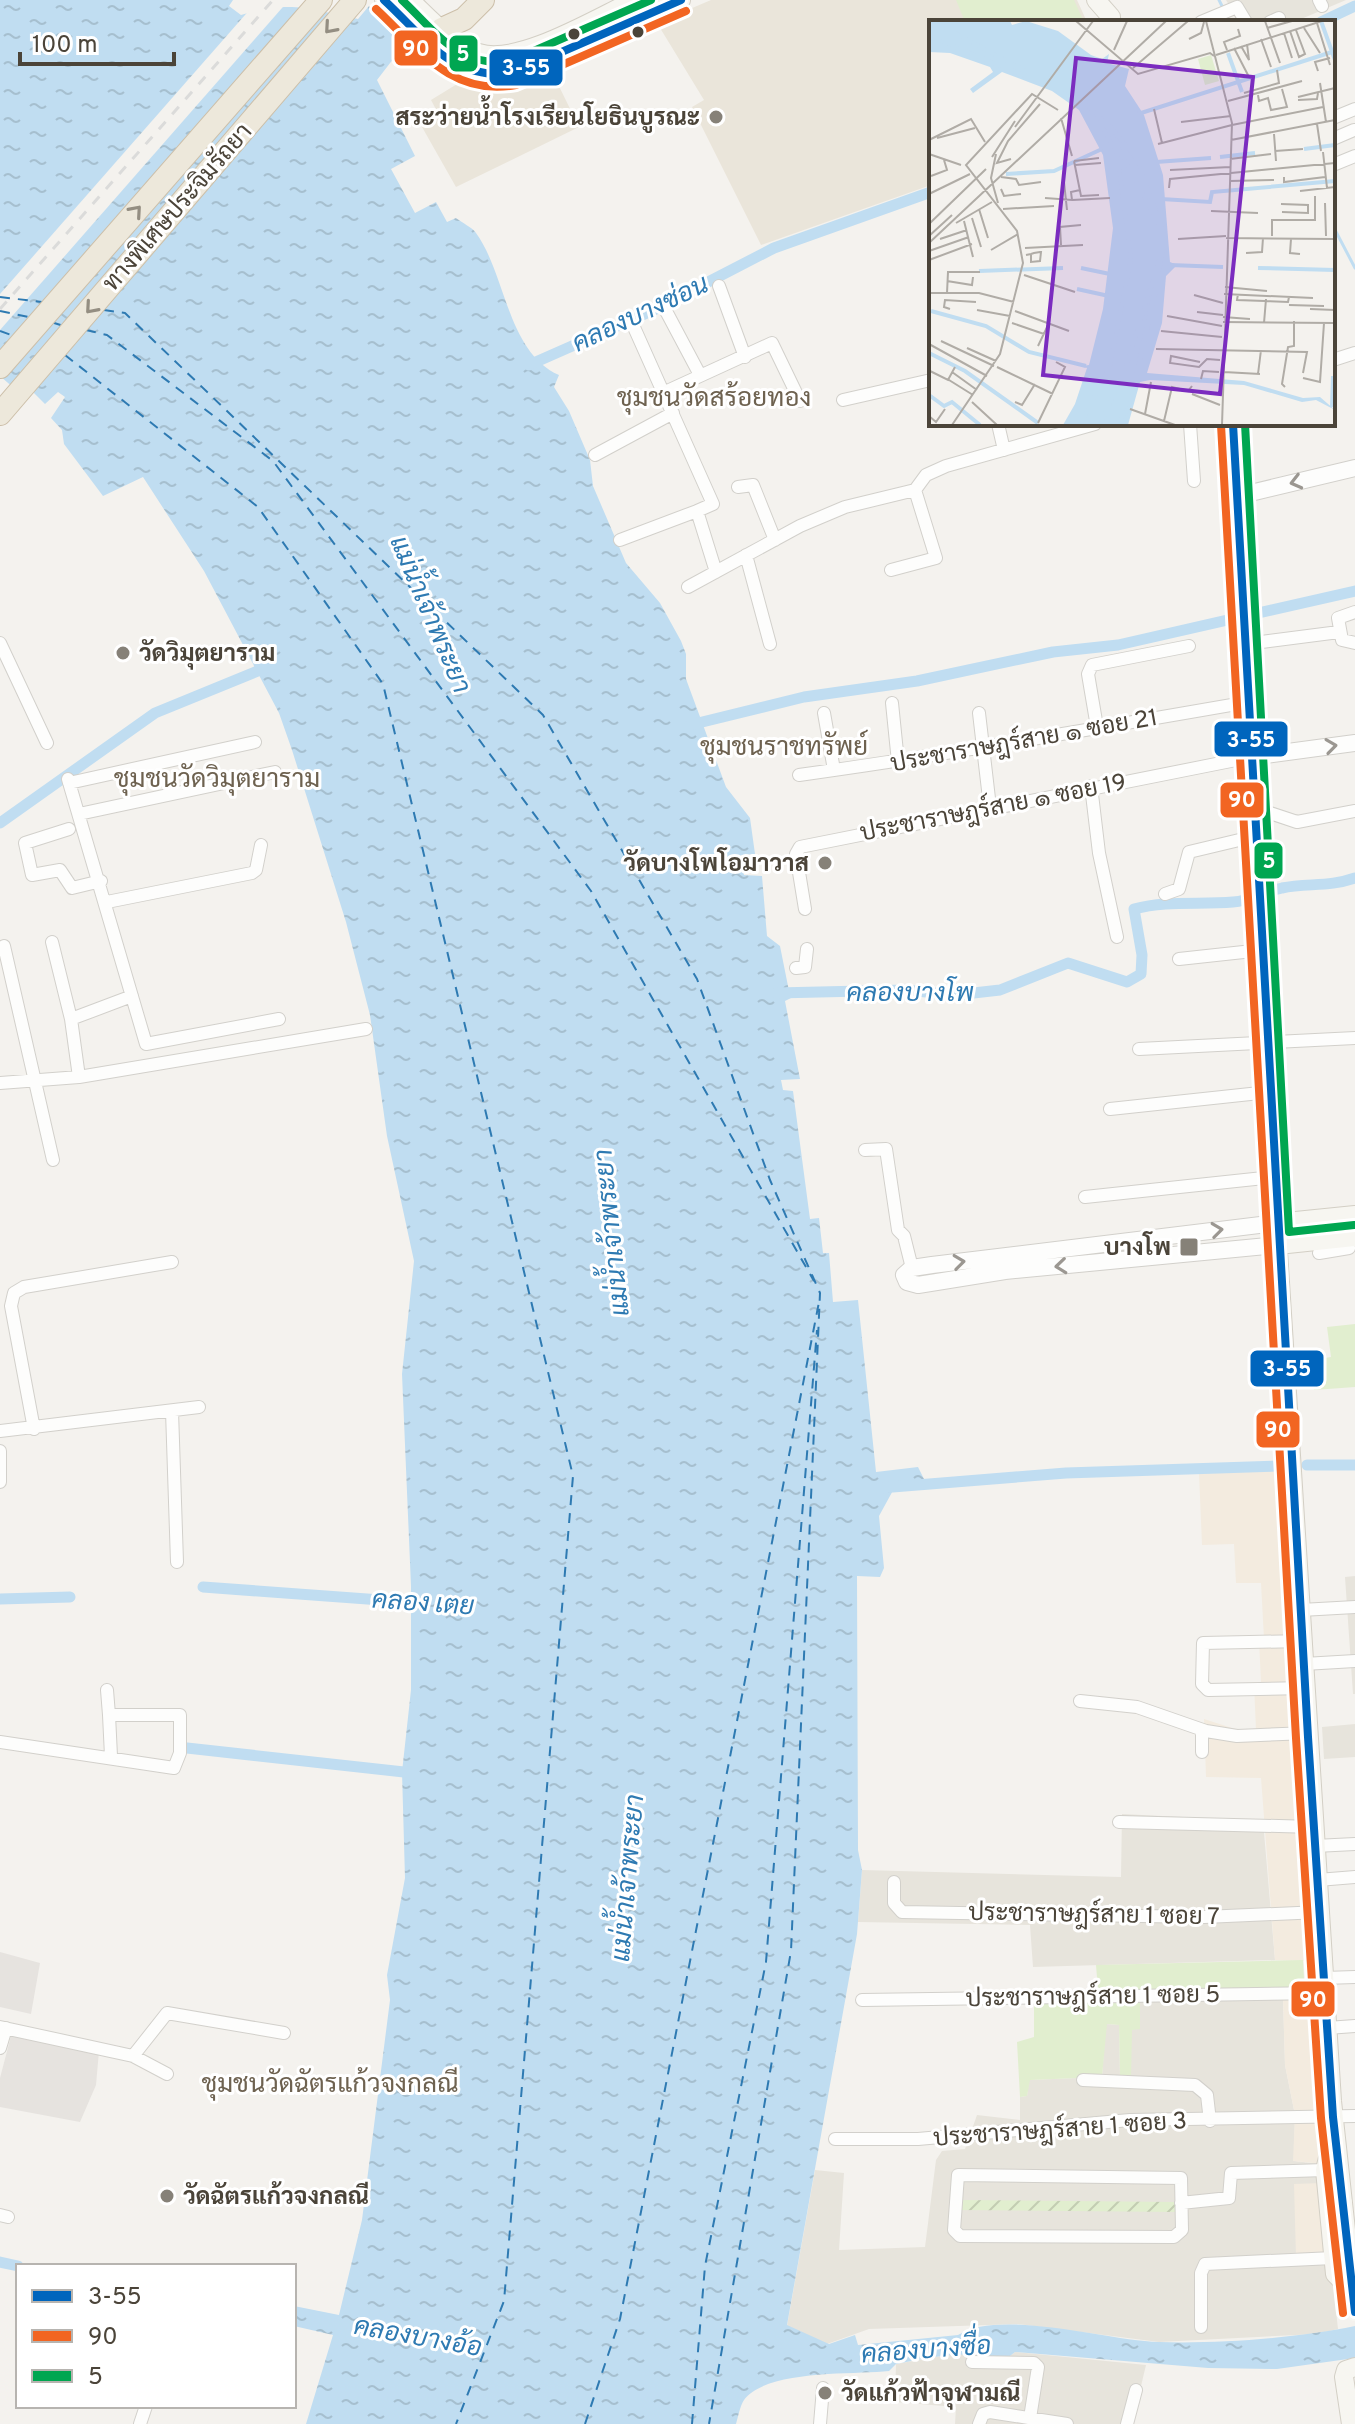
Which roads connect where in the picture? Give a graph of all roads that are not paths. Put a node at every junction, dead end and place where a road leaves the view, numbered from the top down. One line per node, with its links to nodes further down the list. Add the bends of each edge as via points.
1 (321, 0): 25 (highway, ทางพิเศษประจิมรัถยา, one-way to 1)
2 (355, 0): 32 (highway, ทางพิเศษประจิมรัถยา, one-way to 32)
3 (384, 0): 12 (main road)
4 (410, 0): 12 (main road)
5 (483, 0): 12 (highway, via 464,19)
6 (681, 0): 12 (main road, via 511,74 466,72)
7 (1096, 0): 10 (main road)
8 (624, 2): 12 (main road, via 502,56 471,50)
9 (1231, 8): 11 (street)
10 (1111, 13)
11 (1205, 20)
12 (435, 31)
13 (1355, 109): 14 (street)
14 (1335, 117)
15 (1354, 130): 16 (street)
16 (1335, 138)
17 (1355, 156): 18 (street)
18 (1335, 164)
19 (719, 286): 23 (street)
20 (666, 311): 26 (street)
21 (633, 325): 28 (street)
22 (1355, 353): 24 (street)
23 (745, 357): 26 (street); 30 (street, via 774,343)
24 (1335, 359)
25 (0, 367)
26 (700, 375): 28 (street)
27 (929, 380): 29 (street)
28 (665, 392): 31 (street)
29 (843, 400)
30 (800, 401)
31 (673, 413): 38 (street); 44 (street, via 713,504)
32 (0, 414)
33 (998, 426): 37 (street)
34 (1088, 426): 37 (street)
35 (1190, 426): 40 (street)
36 (1233, 426): 43 (main road)
37 (1004, 450): 42 (street, via 946,466 926,475)
38 (595, 455)
39 (1355, 468): 43 (street, one-way to 43)
40 (1194, 481)
41 (738, 487): 46 (street, via 753,485)
42 (915, 490): 46 (street, via 845,507); 48 (street, via 936,558)
43 (1238, 496): 56 (main road)
44 (697, 511): 45 (street); 49 (street)
45 (620, 540)
46 (775, 540): 47 (street)
47 (746, 555): 49 (street); 55 (street)
48 (891, 570)
49 (716, 572): 50 (street)
50 (688, 587)
51 (1355, 612): 52 (street, via 1339,616)
52 (1339, 632): 54 (street, via 1344,643); 56 (street)
53 (0, 643): 64 (street)
54 (1355, 643)
55 (770, 644)
56 (1246, 644): 58 (main road)
57 (1189, 646): 62 (street, via 1092,665 1088,674)
58 (1249, 702): 62 (street, ประชาราษฎร์สาย ๑ ซอย 21); 67 (main road)
59 (892, 703): 68 (street)
60 (824, 713): 69 (street)
61 (979, 713): 66 (street)
62 (1097, 727): 66 (street, ประชาราษฎร์สาย ๑ ซอย 21)
63 (255, 742): 76 (street, via 69,781)
64 (47, 743)
65 (1355, 743): 67 (street, one-way to 65)
66 (985, 748): 68 (street, ประชาราษฎร์สาย ๑ ซอย 21); 73 (street)
67 (1251, 757): 72 (street, ประชาราษฎร์สาย ๑ ซอย 19); 74 (main road)
68 (898, 762): 69 (street, ประชาราษฎร์สาย ๑ ซอย 21)
69 (834, 770): 71 (street, ประชาราษฎร์สาย ๑ ซอย 21)
70 (275, 772): 76 (street)
71 (799, 775)
72 (1091, 786): 73 (street, ประชาราษฎร์สาย ๑ ซอย 19); 84 (street)
73 (990, 807): 83 (street, ประชาราษฎร์สาย ๑ ซอย 19, via 800,847 796,854)
74 (1255, 808): 75 (street, via 1297,822); 78 (main road)
75 (1355, 811)
76 (79, 814): 80 (street)
77 (69, 829): 80 (street, via 25,843 32,875 60,870 72,888)
78 (1256, 836): 81 (street, via 1189,852 1179,889); 88 (main road)
79 (261, 845): 82 (street, via 252,873)
80 (101, 881): 82 (street)
81 (1165, 894)
82 (107, 902): 92 (street)
83 (805, 909)
84 (1117, 937)
85 (52, 942): 93 (street)
86 (4, 946): 91 (street)
87 (807, 949): 90 (street, via 805,967)
88 (1262, 950): 89 (street); 97 (main road)
89 (1179, 959)
90 (796, 968)
91 (5, 989): 100 (street)
92 (132, 996): 93 (street); 94 (street, via 146,1044)
93 (71, 1019): 99 (street)
94 (279, 1019)
95 (366, 1029): 99 (street)
96 (1355, 1038): 97 (street)
97 (1267, 1044): 98 (street); 102 (main road)
98 (1139, 1049)
99 (79, 1077): 100 (street)
100 (33, 1082): 101 (street); 105 (street)
101 (0, 1083)
102 (1269, 1092): 103 (street); 106 (main road)
103 (1110, 1109)
104 (865, 1150): 114 (street, via 886,1151 898,1230)
105 (53, 1160)
106 (1273, 1177): 107 (street); 109 (main road)
107 (1085, 1197)
108 (1355, 1215): 109 (main road)
109 (1276, 1223): 111 (main road); 114 (street, one-way to 109)
110 (1351, 1244): 111 (main road); 112 (street)
111 (1278, 1245): 114 (street, one-way to 114, via 1005,1271 918,1285 905,1279); 123 (main road)
112 (1319, 1253)
113 (172, 1262): 117 (street, via 32,1285 14,1293 11,1306)
114 (912, 1268)
115 (199, 1407): 116 (street)
116 (172, 1411): 117 (street); 121 (street)
117 (34, 1429): 118 (street)
118 (0, 1431)
119 (0, 1451): 120 (street)
120 (0, 1482)
121 (177, 1562)
122 (1355, 1607): 123 (street)
123 (1301, 1610): 124 (main road)
124 (1303, 1641): 126 (main road); 127 (street, via 1203,1643 1202,1684 1208,1690)
125 (1355, 1661): 126 (street)
126 (1304, 1664): 127 (main road)
127 (1305, 1688): 132 (main road)
128 (107, 1690): 130 (street)
129 (1080, 1701): 131 (street, via 1137,1707)
130 (109, 1715): 135 (street); 135 (street, via 180,1715 180,1753 174,1768)
131 (1202, 1730): 132 (street, via 1237,1736); 134 (street)
132 (1308, 1733): 137 (main road)
133 (0, 1742): 135 (street)
134 (1202, 1752)
135 (111, 1756)
136 (1119, 1822): 137 (street)
137 (1314, 1827): 139 (main road)
138 (1355, 1844): 139 (street)
139 (1315, 1846): 141 (main road)
140 (1355, 1877): 141 (street)
141 (1318, 1880): 143 (main road)
142 (894, 1882): 143 (street, ประชาราษฎร์สาย 1 ซอย 7, via 894,1903 902,1912 1204,1917)
143 (1320, 1912): 145 (main road)
144 (1355, 1977): 145 (street, ประชาราษฎร์สาย 1 ซอย 5)
145 (1324, 1986): 146 (street, ประชาราษฎร์สาย 1 ซอย 5); 149 (main road)
146 (862, 2000)
147 (1355, 2026): 149 (street)
148 (3, 2027): 151 (street); 152 (street)
149 (1327, 2028): 157 (main road)
150 (284, 2033): 152 (street, via 167,2013)
151 (0, 2048)
152 (133, 2056): 153 (street)
153 (167, 2074)
154 (1083, 2080): 156 (street, via 1195,2085 1207,2095)
155 (1355, 2116): 157 (street, ประชาราษฎร์สาย 1 ซอย 3)
156 (1210, 2121): 157 (street, ประชาราษฎร์สาย 1 ซอย 3); 158 (street, ประชาราษฎร์สาย 1 ซอย 3, via 1130,2120 918,2139)
157 (1334, 2126): 159 (main road); 161 (main road)
158 (835, 2139)
159 (1325, 2170): 160 (street, via 1231,2173 1229,2198); 162 (main road)
160 (1181, 2203): 160 (street, via 1182,2230 1174,2237 960,2236 954,2230 958,2175 1179,2178)
161 (1349, 2205): 164 (main road, bridge)
162 (1333, 2258): 163 (main road, via 1337,2278); 165 (street, via 1205,2264)
163 (1355, 2283)
164 (1355, 2312)
165 (1201, 2327)
166 (972, 2362): 170 (street, via 1034,2363 1038,2367)
167 (1355, 2367): 176 (main road, via 1344,2377)
168 (823, 2388): 172 (street)
169 (1136, 2390): 175 (street)
170 (1030, 2418): 171 (street); 174 (street)
171 (1005, 2419): 173 (street, via 990,2412)
172 (820, 2424)
173 (979, 2424)
174 (1067, 2424)
175 (1127, 2424)
176 (1351, 2424)

